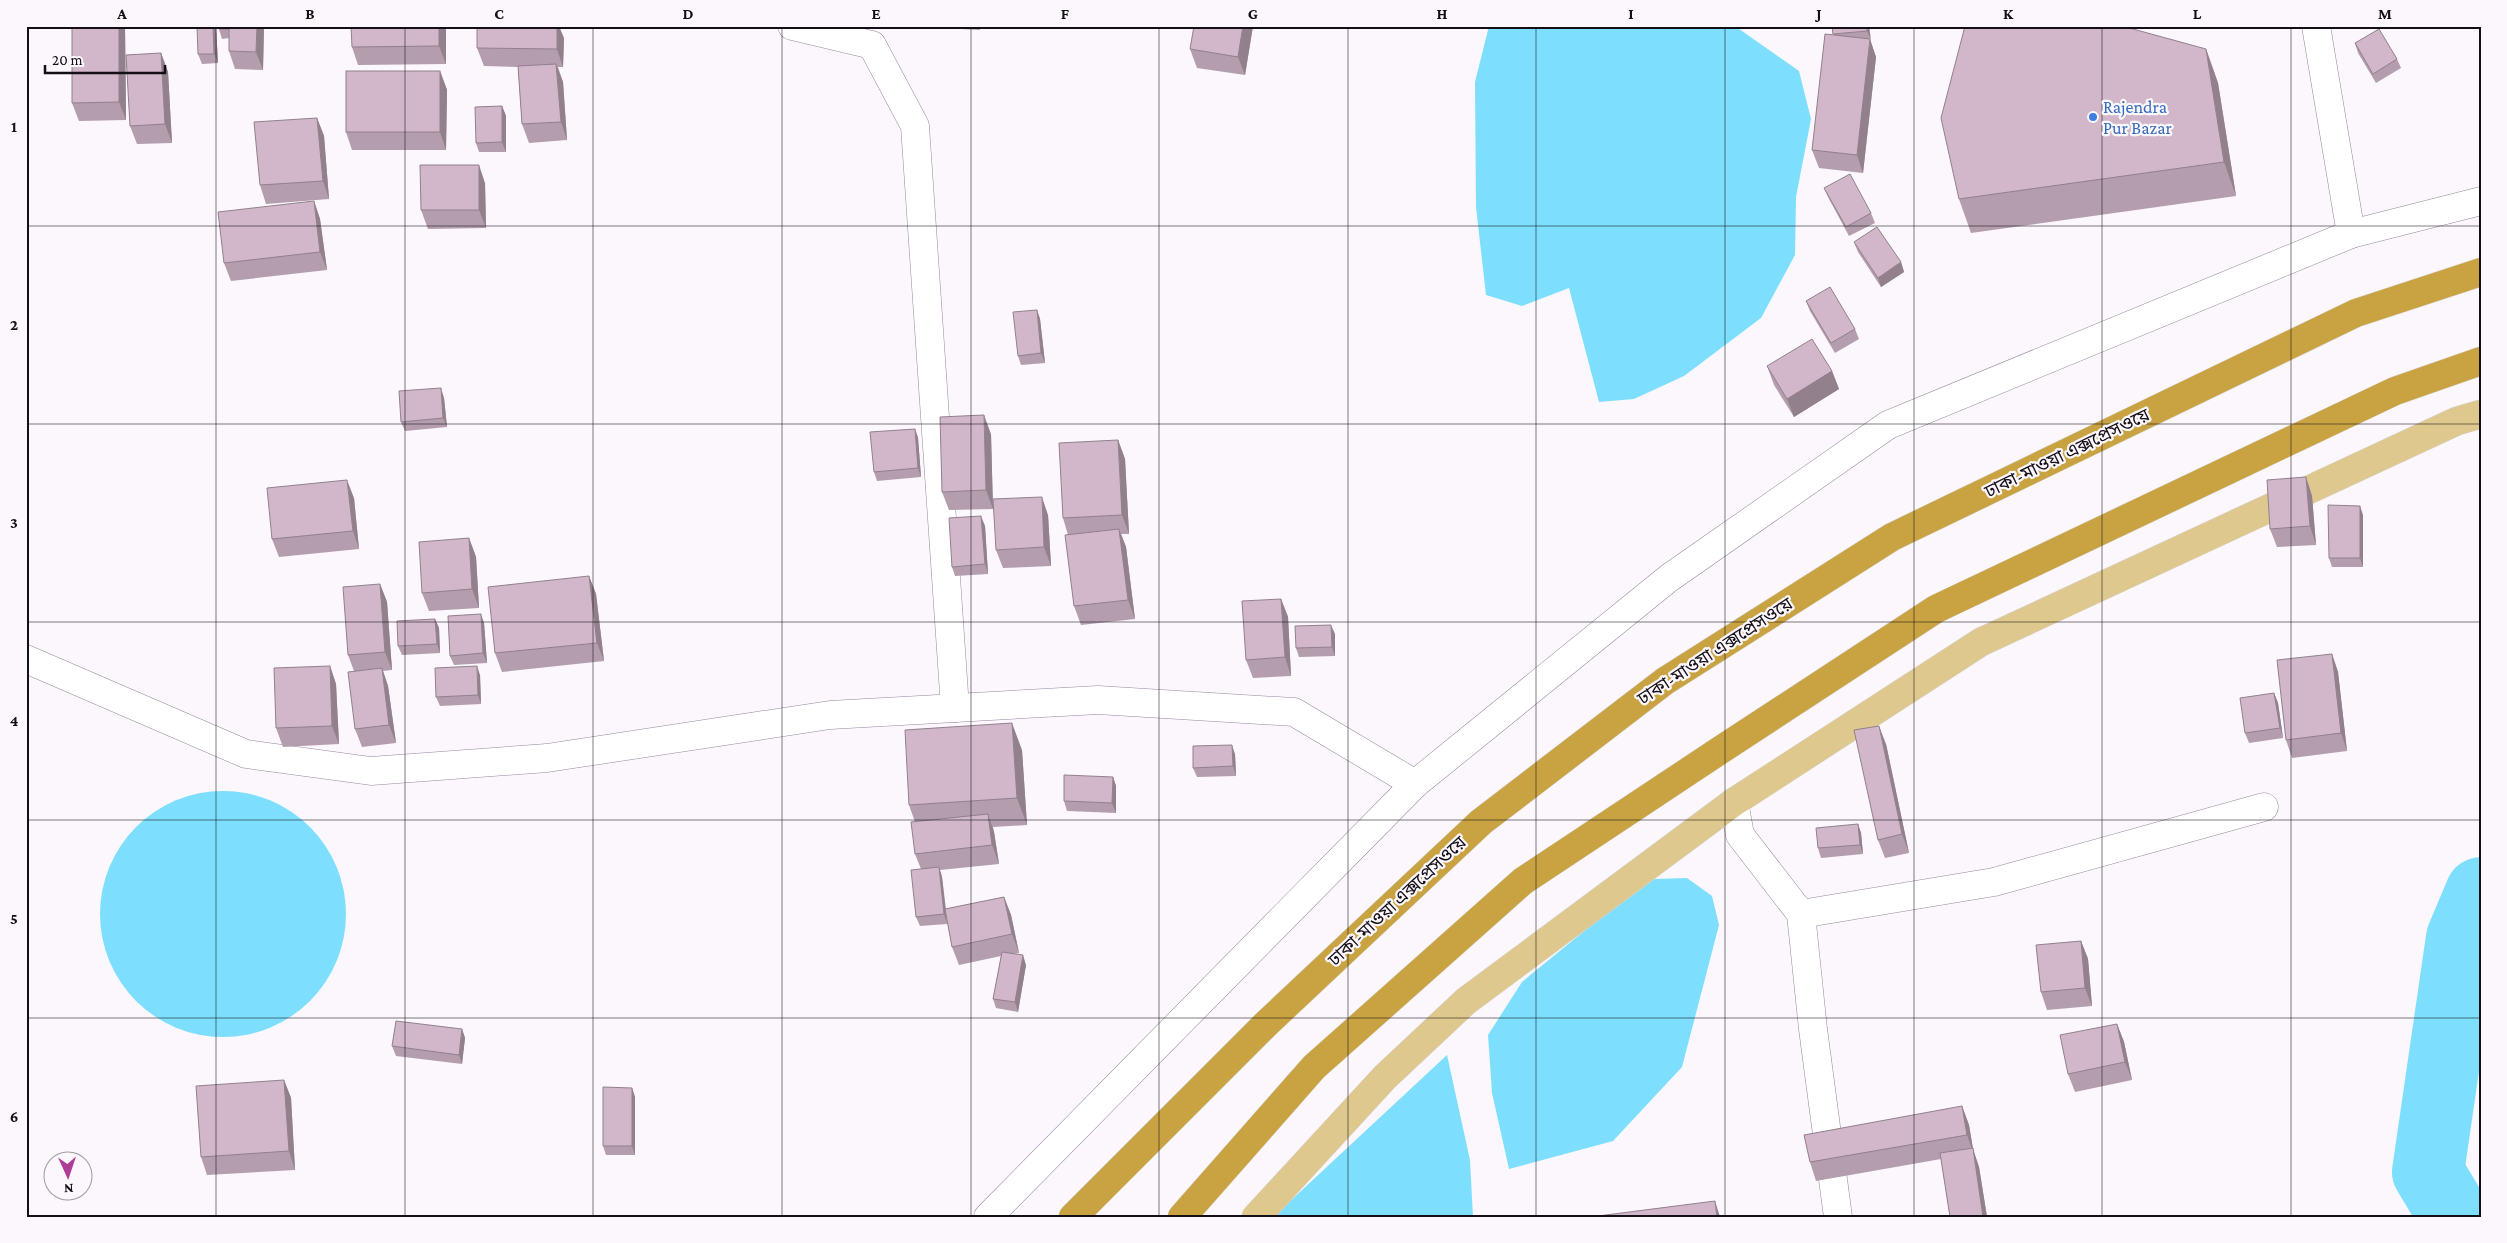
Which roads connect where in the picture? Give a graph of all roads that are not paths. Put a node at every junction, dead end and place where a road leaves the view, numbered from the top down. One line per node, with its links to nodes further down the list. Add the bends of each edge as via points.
1 (792, 26): 9 (street, via 872,45 914,126)
2 (2316, 26): 4 (street)
3 (2481, 201): 4 (street)
4 (2351, 234): 10 (street, via 1888,424 1669,578)
5 (2481, 272): 15 (highway, ঢাকা-মাওয়া এক্সপ্রেসওয়ে, via 2356,313 1892,537 1665,681 1481,822 1266,1024)
6 (2481, 361): 16 (highway, via 2395,391 1936,609 1719,751 1523,881 1314,1067)
7 (2481, 414): 11 (main road, via 2457,421 1981,642)
8 (26, 659): 9 (street, via 246,754 371,771 548,758 830,715)
9 (955, 708): 10 (street, via 1098,700 1294,712)
10 (1416, 784): 14 (street)
11 (1734, 802): 13 (street, via 1740,835); 17 (main road, via 1466,1001 1385,1077)
12 (2264, 807): 13 (street, via 1994,882)
13 (1801, 914): 18 (street)
14 (988, 1217)
15 (1073, 1217)
16 (1182, 1217)
17 (1256, 1217)
18 (1838, 1217)

